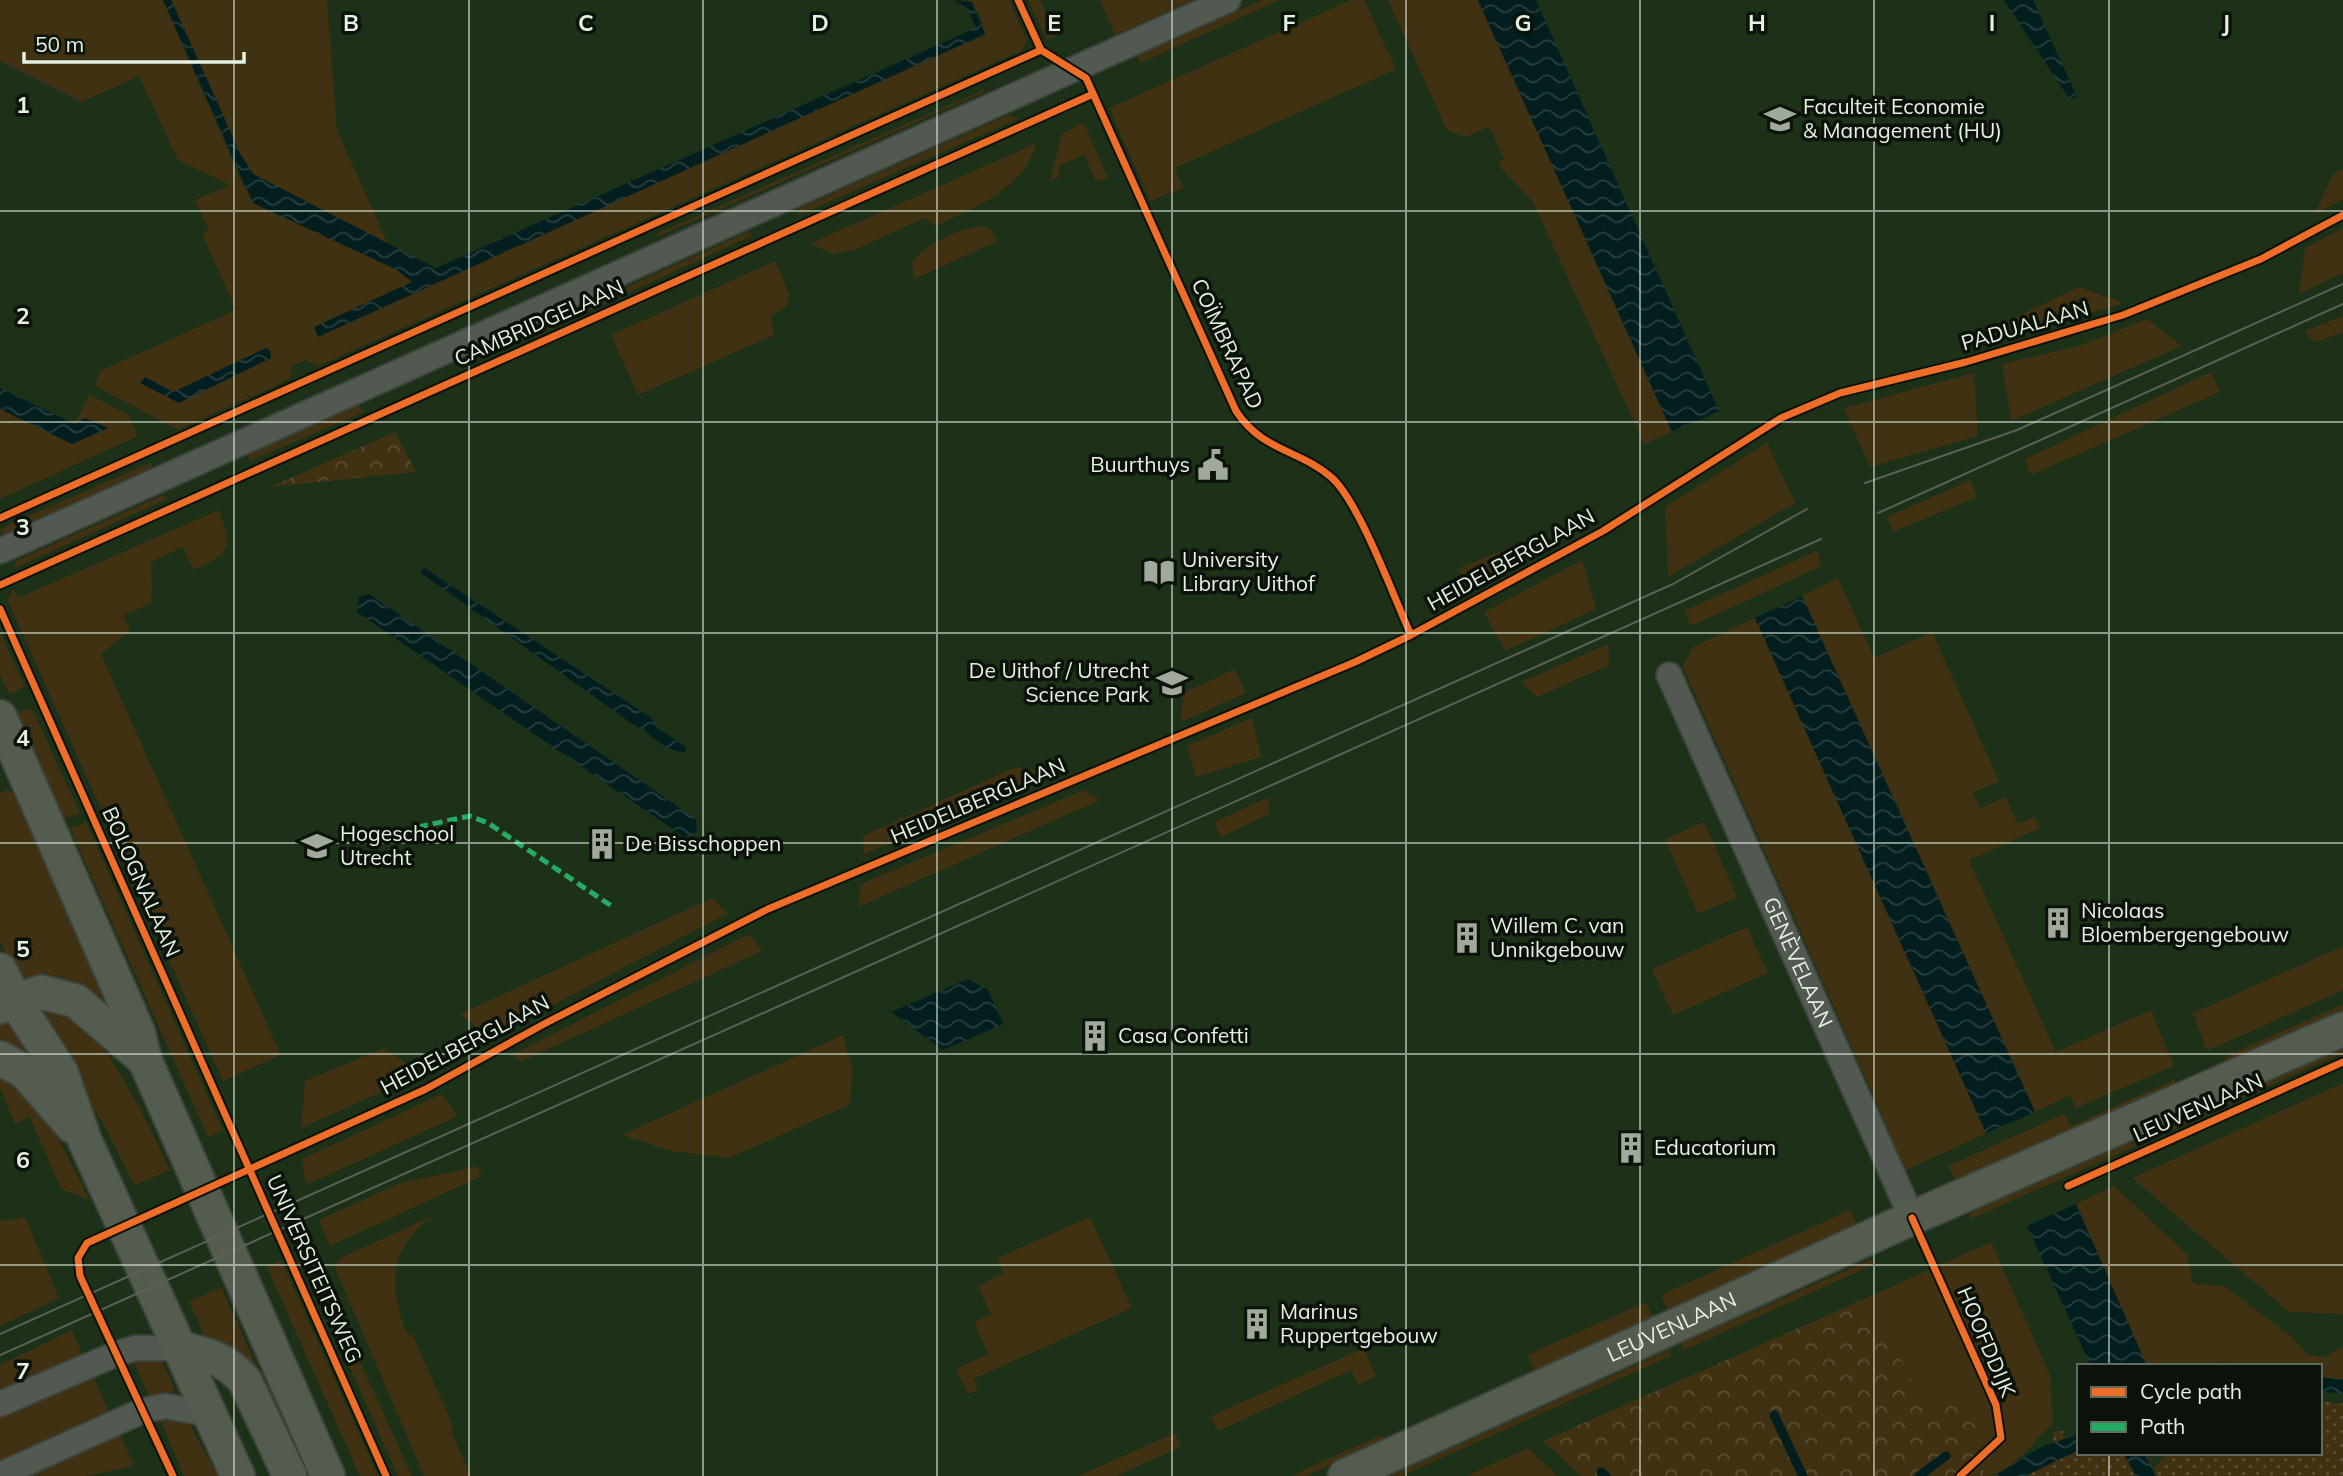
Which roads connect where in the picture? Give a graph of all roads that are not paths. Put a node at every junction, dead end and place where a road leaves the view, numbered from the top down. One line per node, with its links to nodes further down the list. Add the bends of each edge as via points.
1 (1228, 0): 2 (street, CAMBRIDGELAAN)
2 (0, 551)
3 (1669, 675): 12 (street, GENÈVELAAN)
4 (0, 717): 5 (street)
5 (10, 766): 10 (street, via 138,1032)
6 (0, 970): 7 (street)
7 (8, 1004): 10 (street, via 41,992 76,1001); 11 (street, via 61,1072)
8 (2343, 1029): 12 (street, LEUVENLAAN)
9 (0, 1058): 11 (street, via 25,1072)
10 (145, 1060): 19 (street)
11 (85, 1141): 13 (street)
12 (1912, 1218): 20 (street, LEUVENLAAN)
13 (179, 1348): 14 (street, via 116,1353); 15 (street); 18 (street, via 214,1356 235,1369)
14 (0, 1404)
15 (209, 1414): 16 (street, via 165,1406 142,1411); 17 (street)
16 (0, 1475)
17 (238, 1476)
18 (290, 1476)
19 (328, 1476)
20 (1345, 1476)

